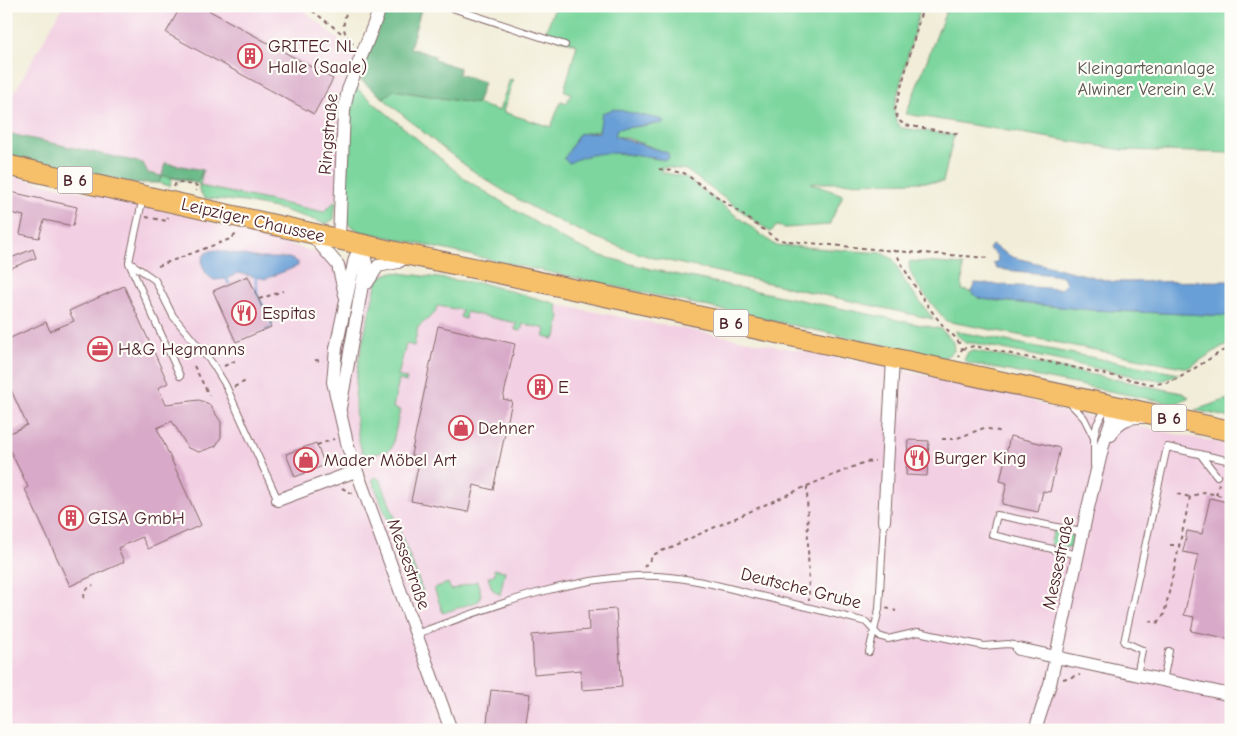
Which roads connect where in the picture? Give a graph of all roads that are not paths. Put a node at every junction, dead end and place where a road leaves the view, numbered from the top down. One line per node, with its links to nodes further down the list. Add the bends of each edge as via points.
1 (381, 6): 7 (street, Ringstraße, via 348,90 344,110)
2 (446, 6): 3 (lane)
3 (564, 45)
4 (6, 165): 5 (main road, Leipziger Chaussee / B 6)
5 (144, 194): 6 (main road, Leipziger Chaussee / B 6); 10 (lane)
6 (311, 234): 7 (main road, Leipziger Chaussee / B 6); 12 (street, Messestraße, via 338,265)
7 (339, 240): 8 (main road, Leipziger Chaussee / B 6)
8 (362, 245): 9 (main road, B 6); 11 (street, Messestraße, via 366,263); 12 (street, Messestraße, via 355,258)
9 (409, 255): 11 (street, Messestraße, via 398,262 378,266); 13 (main road, B 6)
10 (129, 262): 14 (lane); 26 (lane, via 155,280 173,316 212,363 225,384)
11 (362, 294): 17 (street, Messestraße)
12 (346, 300): 17 (street, Messestraße, via 336,348 334,382)
13 (893, 359): 15 (main road, B 6); 27 (street)
14 (180, 376)
15 (1064, 395): 16 (main road, B 6); 20 (lane, via 1084,418)
16 (1108, 405): 18 (main road, B 6); 20 (lane, via 1097,424); 25 (street, Messestraße, via 1112,419)
17 (340, 408): 23 (street, Messestraße)
18 (1172, 418): 19 (main road, B 6); 25 (street, via 1138,417 1121,422 1112,432 1104,461)
19 (1231, 431)
20 (1094, 438): 25 (lane)
21 (1200, 454): 22 (lane); 24 (lane); 36 (lane, via 1167,447 1124,642 1142,650)
22 (1231, 461)
23 (356, 471): 26 (street); 31 (street, Messestraße)
24 (1217, 476)
25 (1095, 477): 28 (street, Messestraße)
26 (278, 500)
27 (884, 520): 30 (lane)
28 (1082, 532): 29 (street, Messestraße); 29 (lane, via 997,515 992,535)
29 (1078, 555): 35 (street, Messestraße)
30 (875, 629): 31 (lane, Deutsche Grube, via 866,622 715,584 636,576 582,582 531,593); 32 (lane, Deutsche Grube, via 879,636 888,639 918,632 984,646 1014,645); 34 (lane)
31 (416, 634): 39 (street, Messestraße)
32 (1018, 649): 35 (street, Deutsche Grube)
33 (1169, 651): 37 (lane)
34 (870, 652)
35 (1055, 658): 36 (street, Deutsche Grube); 40 (street, Messestraße, via 1045,704)
36 (1136, 675): 37 (street, Deutsche Grube)
37 (1163, 681): 38 (street, Deutsche Grube)
38 (1231, 695)
39 (451, 730)
40 (1035, 730)

